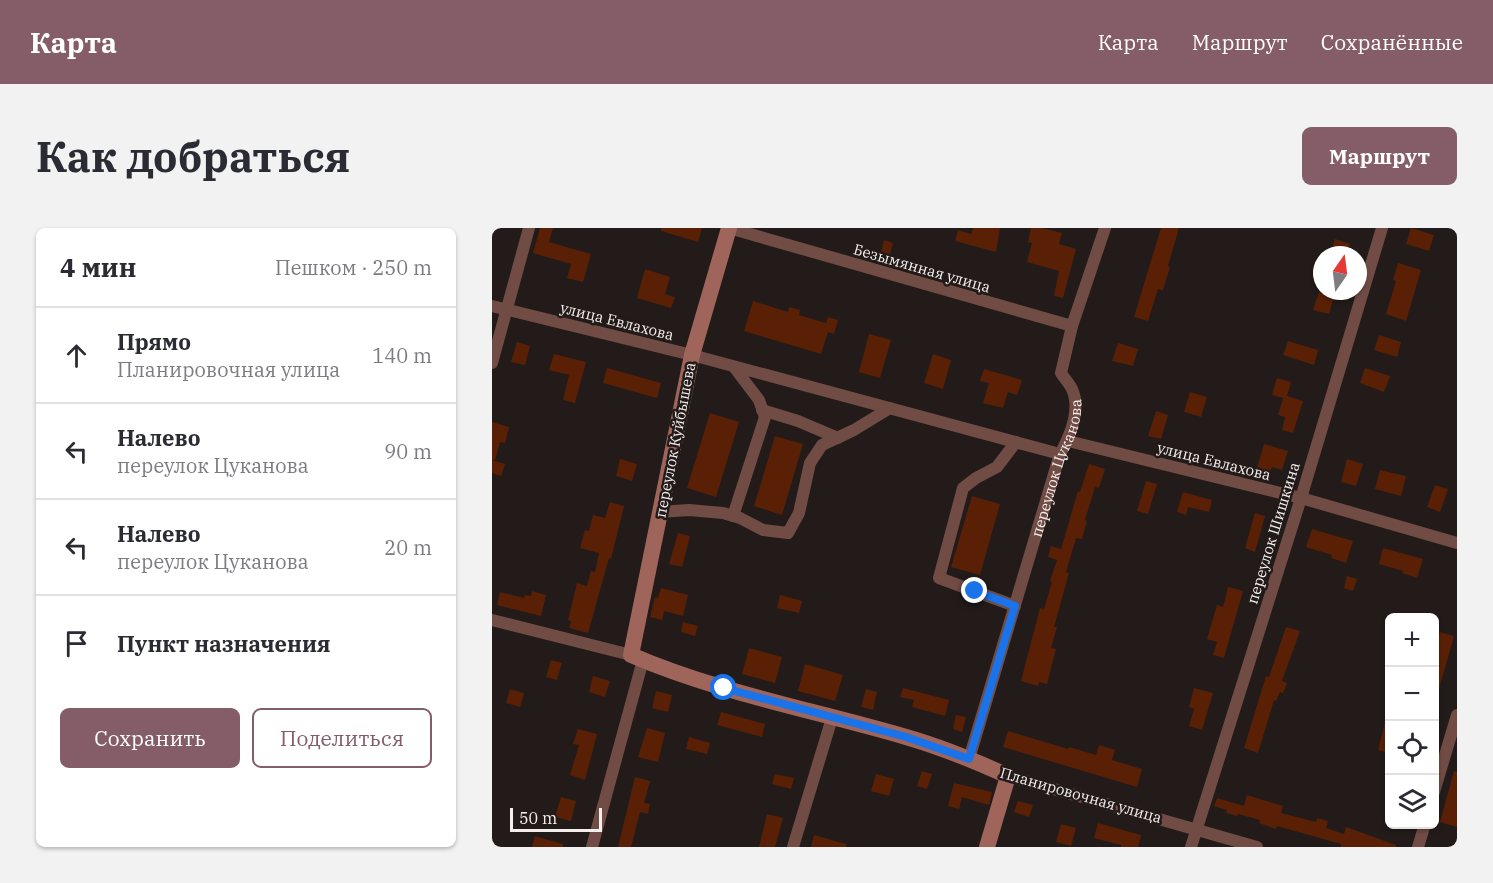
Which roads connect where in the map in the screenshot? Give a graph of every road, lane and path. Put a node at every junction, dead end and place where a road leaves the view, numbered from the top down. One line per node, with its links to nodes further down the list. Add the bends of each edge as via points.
1 (529, 228): 6 (street)
2 (729, 228): 7 (street, Безымянная улица); 8 (main road, переулок Куйбышева)
3 (1105, 228): 7 (street, переулок Цуканова)
4 (1382, 228): 17 (street, переулок Шишкина)
5 (492, 306): 6 (street, улица Евлахова)
6 (506, 310): 8 (street, улица Евлахова); 9 (street)
7 (1072, 326): 14 (street, переулок Цуканова, via 1061,373 1076,406)
8 (692, 355): 10 (street, улица Евлахова); 18 (main road, переулок Куйбышева)
9 (492, 363)
10 (734, 367): 11 (street, улица Евлахова); 12 (street)
11 (890, 408): 13 (street); 15 (street, улица Евлахова)
12 (762, 410): 13 (street); 19 (street, via 765,417)
13 (838, 438): 19 (street, via 822,445 810,463 799,513 788,533 763,530)
14 (1068, 441): 16 (street, переулок Цуканова); 17 (street, улица Евлахова)
15 (1016, 442): 16 (street, улица Евлахова); 21 (street, via 997,467 963,488 939,578)
16 (1060, 454): 21 (street, переулок Цуканова)
17 (1301, 498): 20 (street, улица Евлахова); 29 (street, переулок Шишкина)
18 (660, 512): 19 (street, via 689,510); 23 (main road, переулок Куйбышева)
19 (733, 516)
20 (1457, 543)
21 (1015, 606): 26 (street, переулок Цуканова)
22 (492, 620): 23 (street, Планировочная улица)
23 (637, 658): 25 (main road, Планировочная улица, via 724,688); 31 (street, переулок Куйбышева)
24 (1457, 715): 27 (street)
25 (832, 718): 26 (main road, Планировочная улица, via 906,737); 32 (street)
26 (969, 759): 28 (main road, Планировочная улица)
27 (1439, 775)
28 (1008, 776): 29 (street, Планировочная улица); 33 (main road)
29 (1197, 829): 34 (street, переулок Шишкина); 35 (street, Планировочная улица)
30 (1424, 829): 36 (street)
31 (592, 847)
32 (793, 847)
33 (987, 847)
34 (1191, 847)
35 (1257, 847)
36 (1418, 847)

